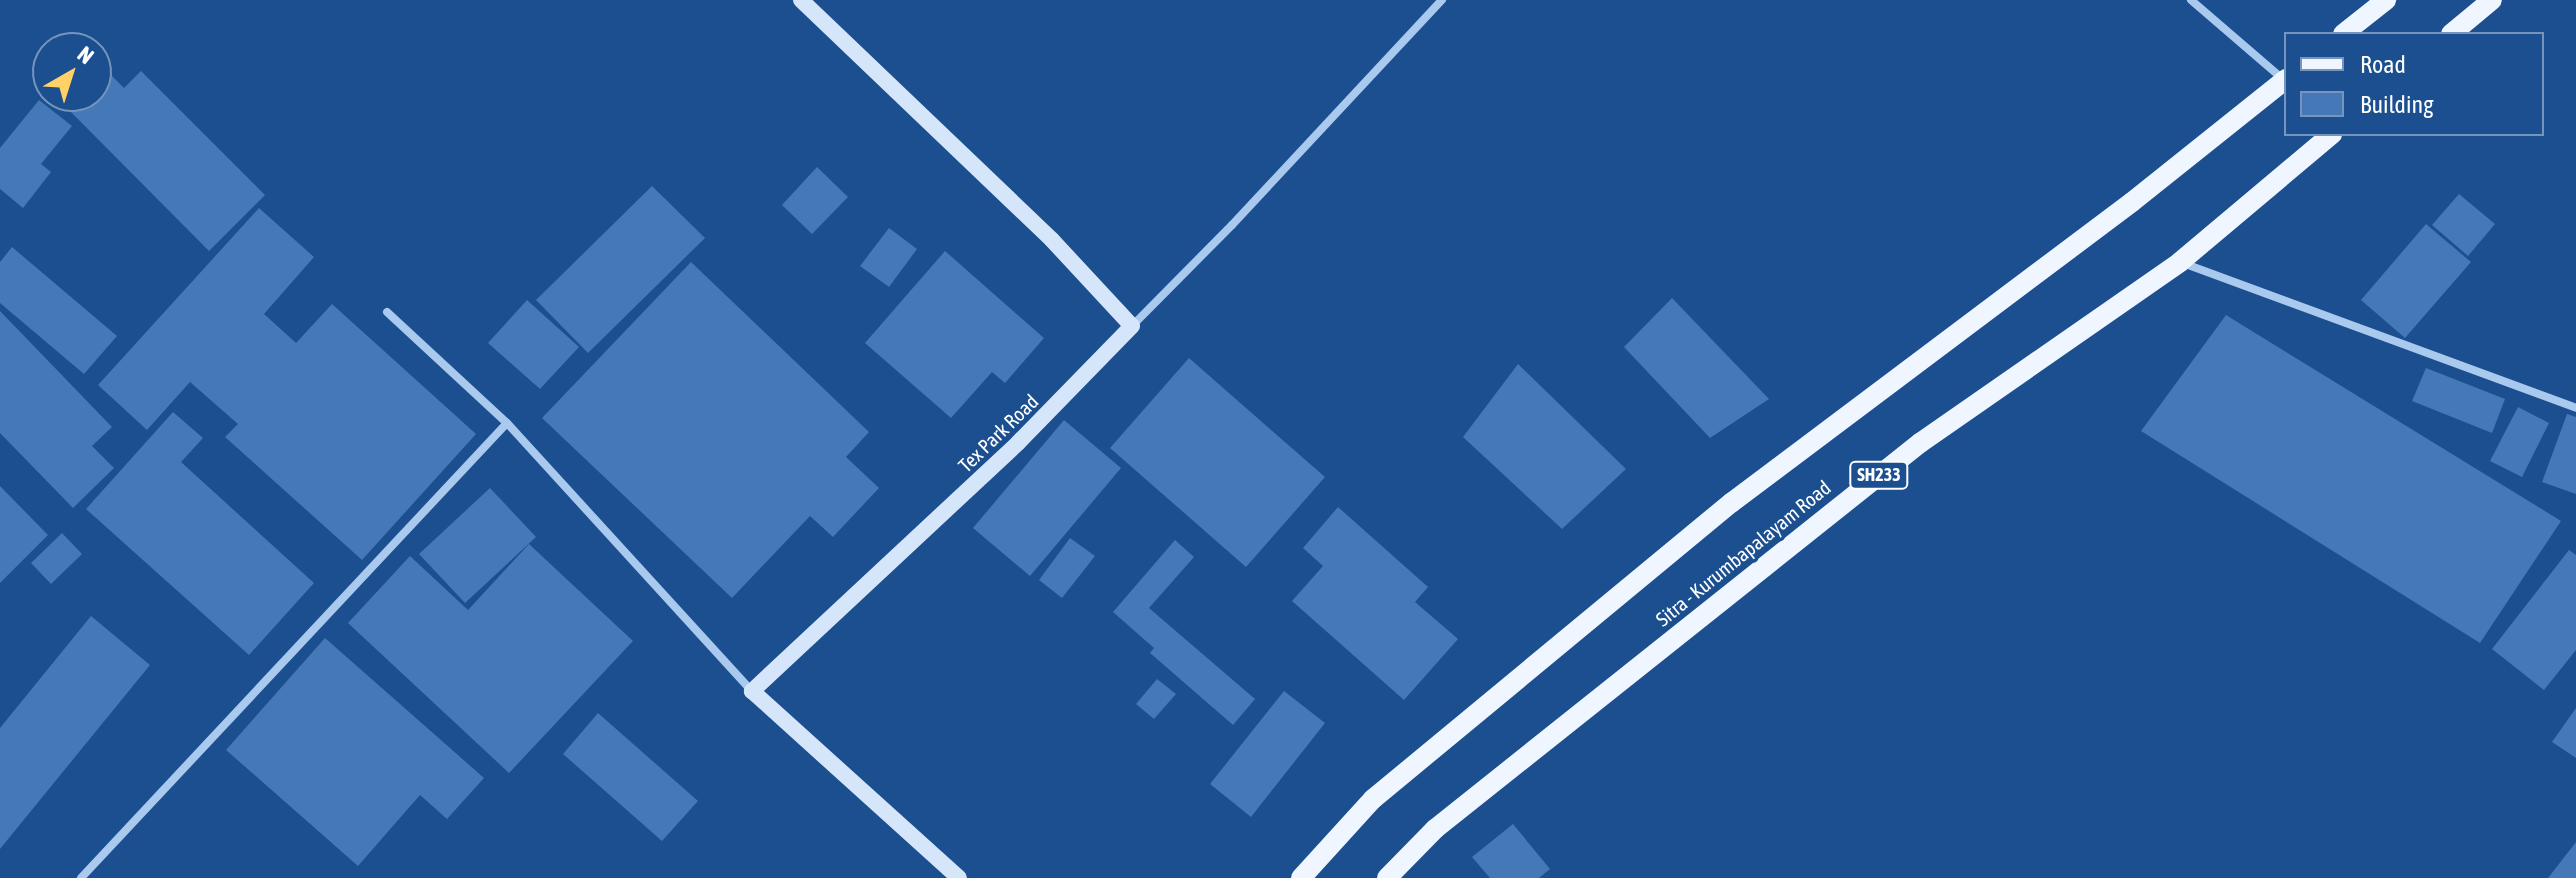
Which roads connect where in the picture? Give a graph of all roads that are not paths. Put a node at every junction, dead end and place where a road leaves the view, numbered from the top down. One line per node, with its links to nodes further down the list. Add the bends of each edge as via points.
1 (801, 0): 13 (street, via 1052,240)
2 (1442, 0): 13 (street)
3 (2191, 0): 8 (street)
4 (2386, 0): 6 (main road)
5 (2492, 0): 7 (main road)
6 (2346, 32)
7 (2453, 32)
8 (2284, 79)
9 (2284, 81): 19 (main road, via 2132,202 1731,503 1373,799)
10 (2330, 136): 11 (main road, Sitra - Kurumbapalayam Road / SH233)
11 (2180, 262): 14 (street); 20 (main road, Sitra - Kurumbapalayam Road / SH233, via 1920,443 1435,829)
12 (387, 312): 15 (street)
13 (1132, 326): 16 (street, Tex Park Road, via 1018,443)
14 (2576, 408)
15 (507, 423): 16 (street); 17 (street)
16 (752, 691): 18 (street)
17 (81, 878)
18 (959, 878)
19 (1301, 878)
20 (1387, 878)

